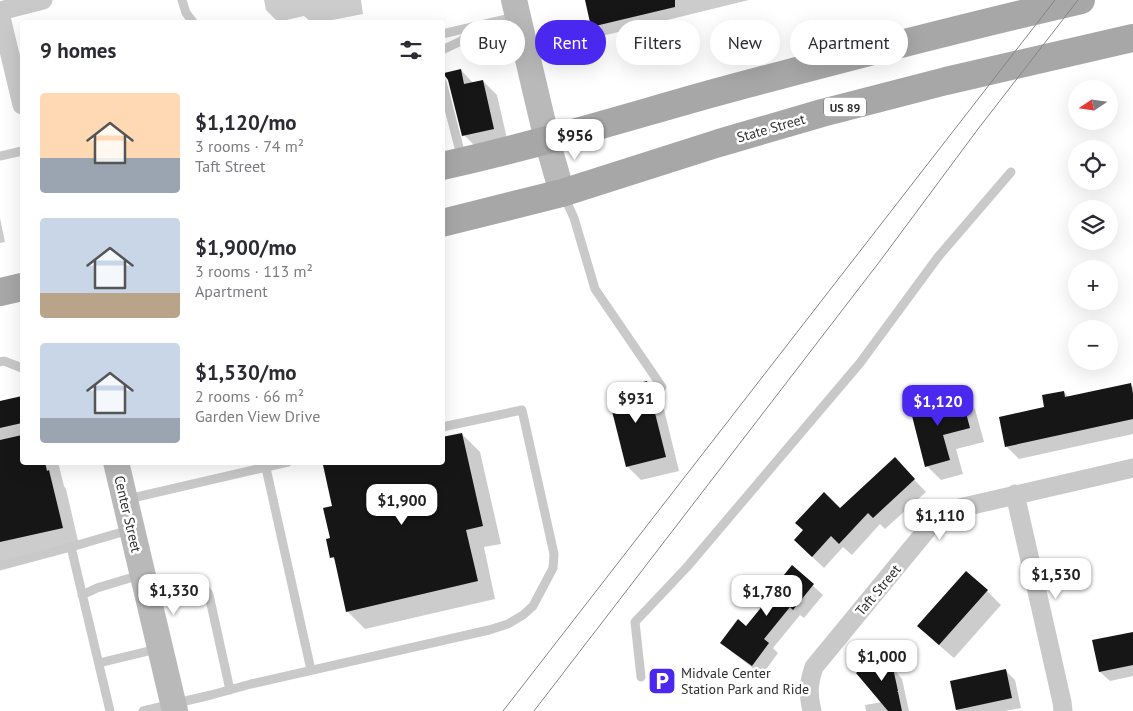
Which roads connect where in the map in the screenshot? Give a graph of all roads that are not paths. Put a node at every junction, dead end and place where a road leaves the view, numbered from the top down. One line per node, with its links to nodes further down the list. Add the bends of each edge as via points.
1 (44, 0): 5 (street)
2 (182, 0): 6 (lane)
3 (1080, 0): 16 (main road, via 818,65)
4 (516, 8): 7 (lane); 16 (main road)
5 (1, 17): 13 (street)
6 (191, 20)
7 (491, 20)
8 (460, 30): 9 (lane)
9 (445, 33)
10 (1133, 38): 21 (main road, State Street / US 89, via 822,113)
11 (460, 41): 12 (lane)
12 (445, 49)
13 (17, 60): 14 (street)
14 (20, 87)
15 (445, 106): 19 (lane)
16 (547, 140): 19 (main road); 21 (main road)
17 (20, 151): 18 (lane)
18 (0, 156)
19 (452, 163)
20 (1010, 172): 45 (lane, via 934,263 860,363 687,567 635,622)
21 (562, 193): 22 (main road, State Street / US 89); 27 (lane, via 574,218 595,289)
22 (445, 222)
23 (20, 287): 24 (main road)
24 (0, 292)
25 (0, 362): 26 (lane)
26 (20, 367)
27 (662, 387)
28 (445, 426): 44 (lane, via 522,410 554,554 553,568 533,606 508,624 489,630)
29 (20, 429): 30 (lane)
30 (0, 434)
31 (117, 465): 36 (main road, Center Street)
32 (277, 465): 33 (lane)
33 (266, 468): 36 (lane); 44 (lane)
34 (1133, 468): 35 (street, Taft Street)
35 (1015, 494): 50 (street, Taft Street, via 955,509 930,526 814,668 809,683); 51 (street)
36 (125, 500): 37 (main road, Center Street)
37 (132, 530): 38 (lane); 40 (main road, Center Street)
38 (71, 547): 39 (lane); 41 (lane)
39 (0, 566)
40 (145, 583): 41 (lane, via 97,588); 42 (main road, Center Street); 46 (lane, via 194,583 204,588 209,595)
41 (82, 595): 43 (lane)
42 (161, 648): 43 (lane); 47 (main road, Center Street)
43 (99, 663): 48 (lane)
44 (311, 670): 46 (lane)
45 (641, 677)
46 (230, 690): 47 (lane)
47 (174, 708): 49 (lane)
48 (110, 711)
49 (143, 711)
50 (812, 711)
51 (1063, 711)

